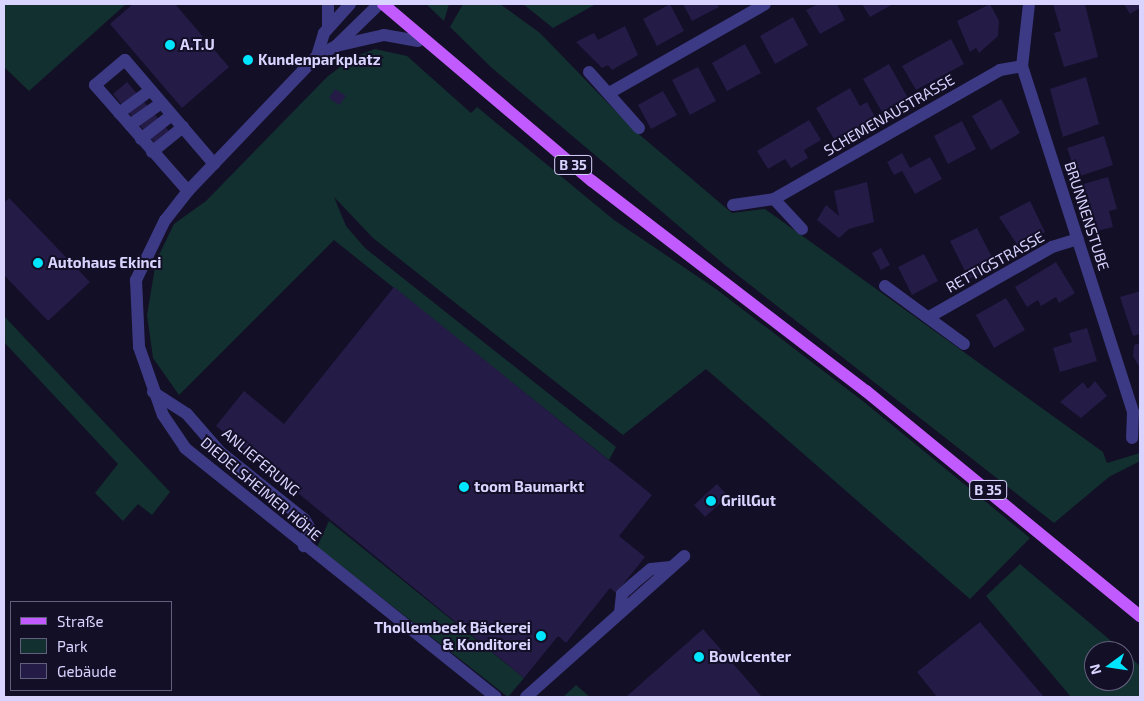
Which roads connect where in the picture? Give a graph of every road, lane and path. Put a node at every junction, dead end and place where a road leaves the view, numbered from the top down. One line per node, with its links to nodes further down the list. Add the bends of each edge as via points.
1 (328, 4): 7 (street)
2 (350, 4): 7 (street)
3 (379, 4): 9 (street)
4 (382, 4): 8 (main road, B 35)
5 (765, 4): 14 (street)
6 (1029, 4): 11 (street, BRUNNENSTUBE)
7 (328, 28): 10 (street)
8 (423, 42): 9 (street, via 384,35); 36 (main road, B 35, via 592,181 866,391)
9 (336, 46): 10 (street)
10 (317, 56): 23 (street, DIEDELSHEIMER HÖHE)
11 (1022, 66): 25 (street, SCHEMENAUSTRASSE, via 1000,70); 28 (street, BRUNNENSTUBE)
12 (590, 72): 14 (street)
13 (151, 90): 15 (street); 16 (street); 16 (street, via 125,60 95,85)
14 (610, 92): 20 (street)
15 (161, 103): 17 (street); 18 (street)
16 (119, 113): 18 (street)
17 (172, 115): 19 (street); 21 (street)
18 (130, 125): 21 (street)
19 (182, 127): 22 (street); 23 (street)
20 (639, 128)
21 (141, 139): 22 (street)
22 (152, 152): 24 (street)
23 (214, 164): 24 (street, DIEDELSHEIMER HÖHE)
24 (188, 191): 32 (street, DIEDELSHEIMER HÖHE, via 165,220 136,280 139,347)
25 (774, 199): 26 (street); 27 (street)
26 (733, 205)
27 (802, 229)
28 (1078, 239): 30 (street, RETTIGSTRASSE, via 1052,247); 33 (street, BRUNNENSTUBE, via 1133,412)
29 (885, 286): 30 (street)
30 (929, 317): 31 (street)
31 (964, 344)
32 (153, 392): 34 (street, DIEDELSHEIMER HÖHE, via 186,448); 34 (street, ANLIEFERUNG, via 187,414 220,452 304,519 308,528)
33 (1132, 438)
34 (304, 546): 37 (street, DIEDELSHEIMER HÖHE)
35 (684, 556): 38 (street)
36 (1140, 616)
37 (496, 697)
38 (526, 697)

